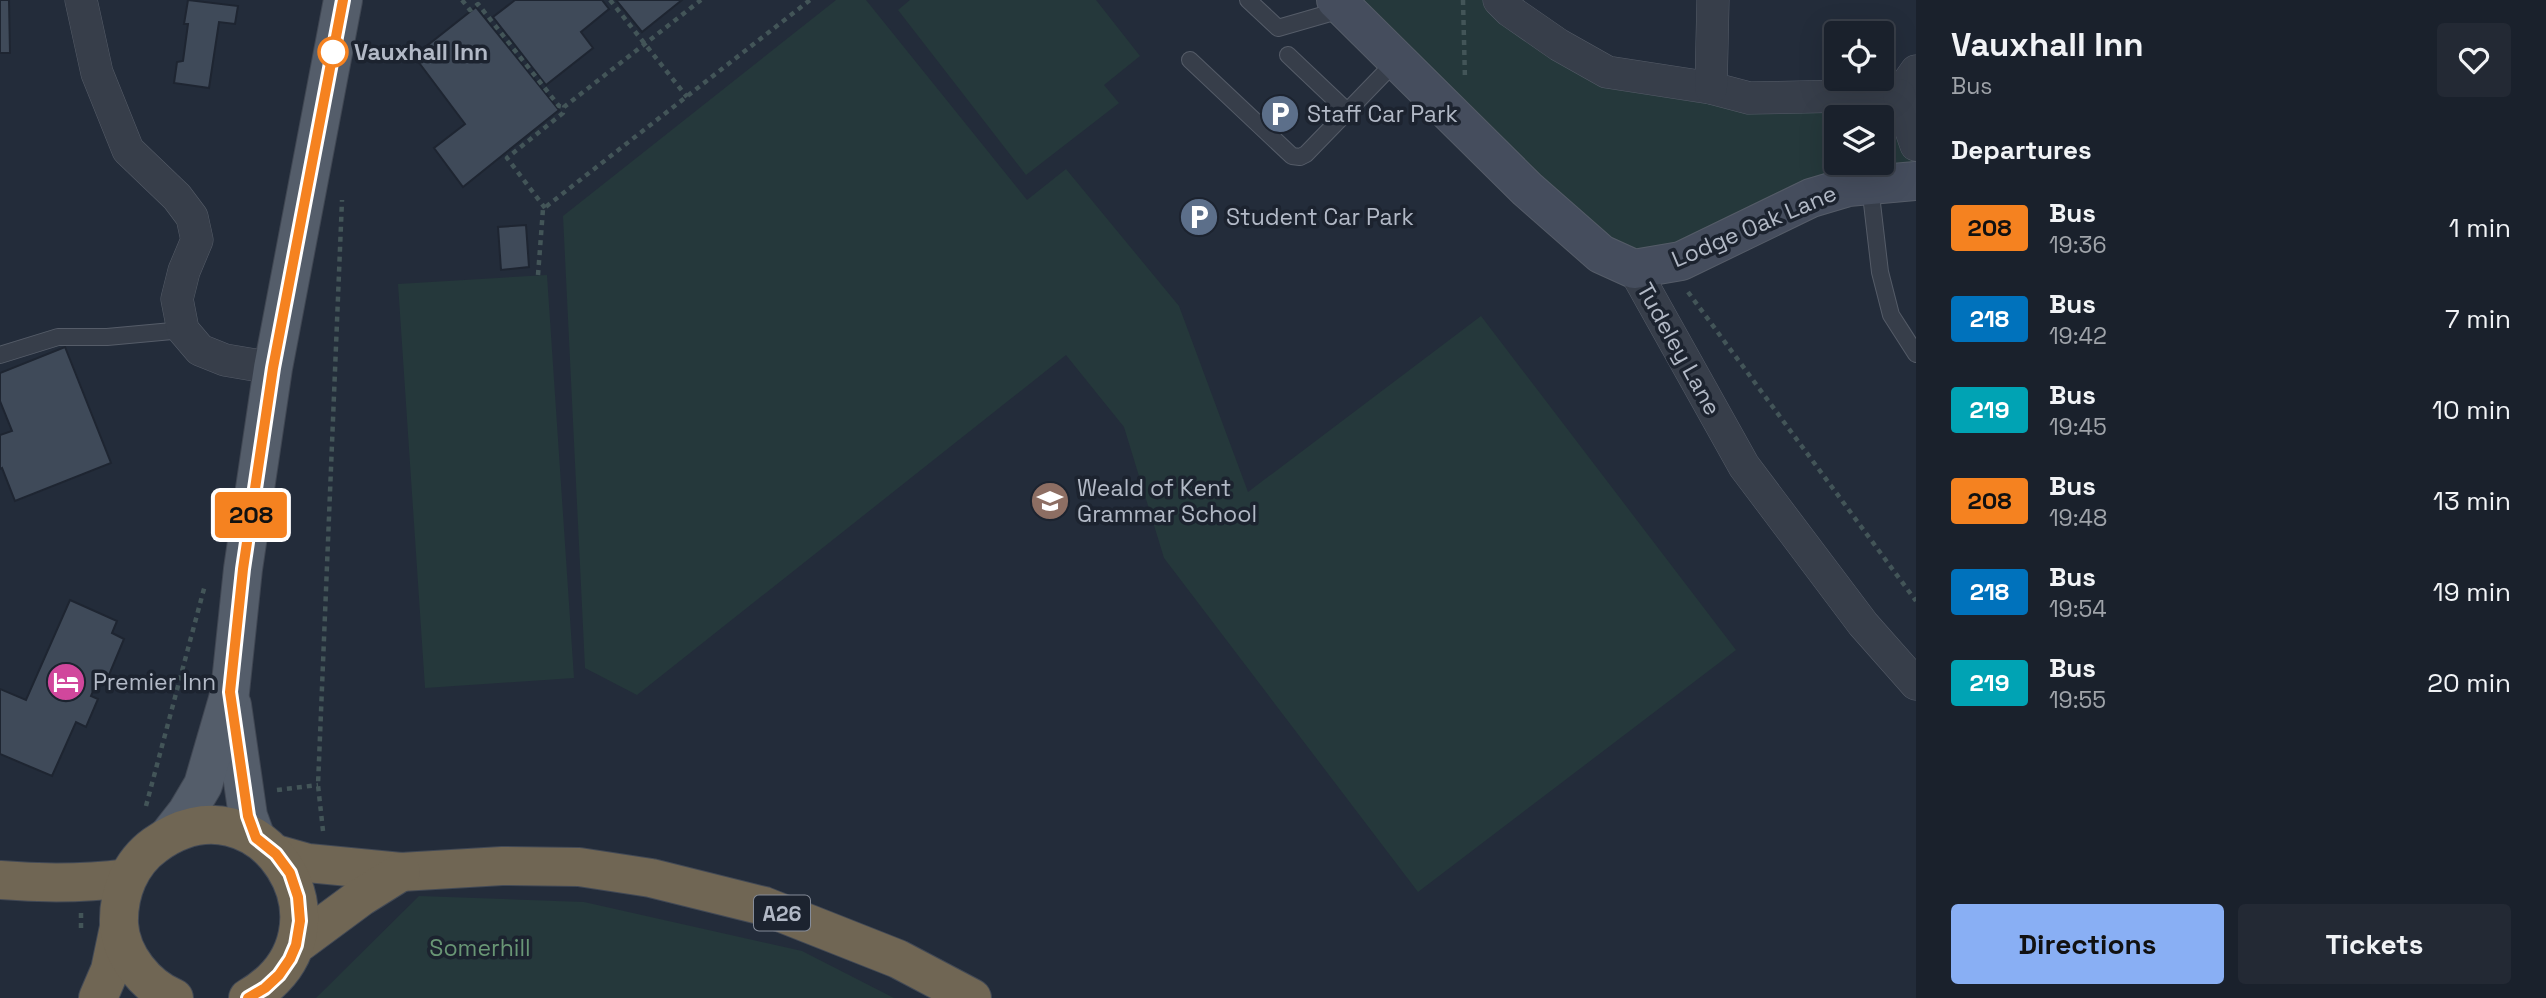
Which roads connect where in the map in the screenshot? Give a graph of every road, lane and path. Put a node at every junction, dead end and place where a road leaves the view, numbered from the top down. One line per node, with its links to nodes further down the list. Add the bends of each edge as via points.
1 (81, 0): 29 (street, via 97,73 128,150 192,217 197,240 177,299)
2 (343, 0): 32 (main road)
3 (462, 0): 19 (path, via 470,10 478,4)
4 (610, 0): 12 (path)
5 (701, 0): 12 (path)
6 (810, 0): 18 (path)
7 (1248, 0): 11 (lane, via 1278,28)
8 (1463, 0): 21 (path)
9 (1499, 0): 17 (street, via 1559,45 1607,72)
10 (1713, 0): 17 (street)
11 (1340, 5): 15 (street, Tudeley Lane)
12 (645, 45): 18 (path); 19 (path)
13 (1288, 55): 20 (lane)
14 (1190, 60): 20 (lane, via 1292,156 1306,154)
15 (1397, 60): 20 (lane); 21 (street, Tudeley Lane)
16 (1908, 83): 17 (street, via 1749,98); 22 (street)
17 (1710, 88)
18 (687, 97): 26 (path)
19 (564, 107): 26 (path, via 564,113 507,158)
20 (1347, 111)
21 (1466, 128): 27 (street, Tudeley Lane, via 1601,254)
22 (1916, 145)
23 (1916, 181): 24 (street, Lodge Oak Lane)
24 (1870, 186): 27 (street, Lodge Oak Lane, via 1811,198 1681,261); 30 (lane, via 1882,283 1891,314)
25 (344, 190): 39 (path, via 318,785)
26 (545, 208): 28 (path)
27 (1650, 266): 34 (path); 35 (street, Tudeley Lane, via 1744,466 1863,624)
28 (538, 275)
29 (183, 330): 31 (lane, via 58,337); 32 (street, via 200,350 225,360)
30 (1916, 354)
31 (0, 355)
32 (273, 368): 36 (main road)
33 (206, 580): 37 (path)
34 (1916, 601)
35 (1916, 684)
36 (230, 692): 37 (main road, via 203,785 187,812); 38 (main road, via 248,816)
37 (156, 824): 38 (highway, via 235,829); 41 (highway)
38 (266, 846): 39 (highway, A26, via 293,860); 44 (highway, via 290,873 298,897 300,921)
39 (324, 863): 40 (highway, A26)
40 (401, 872): 44 (highway, A26, via 361,897); 48 (highway, A26, via 579,867 650,878 764,906 898,959)
41 (127, 878): 42 (highway, via 50,885); 43 (highway)
42 (0, 880)
43 (119, 927): 45 (highway, via 110,970); 46 (highway, via 127,953 142,976)
44 (282, 973): 47 (highway)
45 (98, 998)
46 (174, 998)
47 (248, 998)
48 (972, 998)

